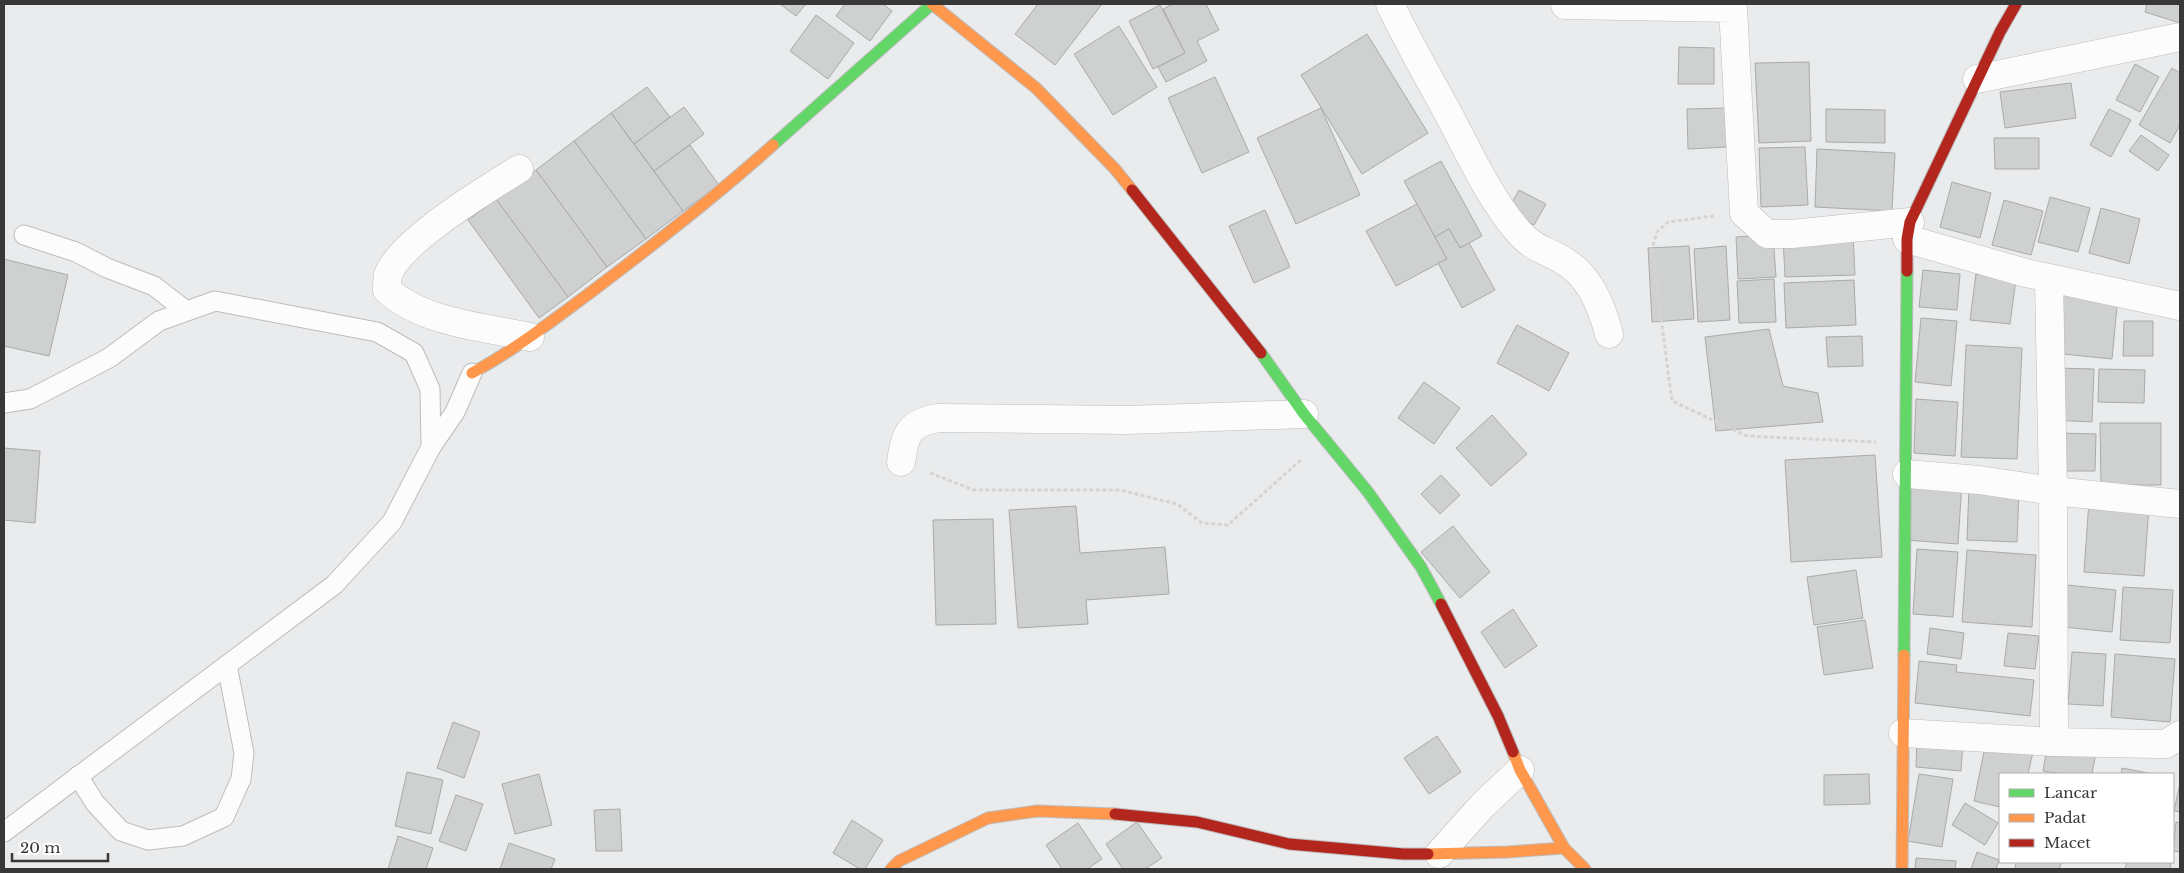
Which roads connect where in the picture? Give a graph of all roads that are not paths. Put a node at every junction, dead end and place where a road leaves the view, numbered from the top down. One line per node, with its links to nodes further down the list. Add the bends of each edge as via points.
1 (932, 4): 15 (street, via 724,189); 18 (street, via 1036,88 1115,169 1262,353)
2 (1390, 4): 14 (street, via 1472,161 1516,230 1535,248 1565,261 1586,282 1603,310)
3 (2016, 4): 7 (street)
4 (1565, 5): 5 (street)
5 (1733, 6): 9 (street, via 1744,213 1767,234)
6 (2180, 37): 7 (street)
7 (1977, 79): 9 (street)
8 (519, 169): 15 (street, via 466,202 425,234 398,259 388,275 386,290 401,303 442,318)
9 (1909, 231): 11 (street); 21 (street)
10 (24, 235): 13 (lane, via 76,252 154,286)
11 (2049, 279): 12 (street); 22 (street)
12 (2180, 306)
13 (185, 310): 17 (lane, via 159,321 109,358 30,399); 19 (lane, via 215,300 377,332 414,353 430,388)
14 (1609, 334)
15 (530, 337): 16 (street)
16 (472, 373): 19 (lane, via 455,412)
17 (4, 403)
18 (1304, 414): 20 (street, via 1127,420 932,419 914,425 904,440); 28 (street, via 1368,492 1421,567 1493,708)
19 (431, 447): 24 (lane, via 392,522 334,585)
20 (901, 462)
21 (1907, 474): 22 (street); 25 (street)
22 (2054, 491): 23 (street); 27 (street)
23 (2180, 504)
24 (227, 665): 29 (lane); 29 (lane, via 244,753 241,779 224,817 183,836 148,840 121,831 95,804)
25 (1903, 733): 27 (street); 35 (street)
26 (2180, 735): 27 (street, via 2166,744)
27 (2054, 742)
28 (1520, 770): 31 (street); 32 (street)
29 (78, 776): 30 (lane)
30 (4, 832)
31 (1564, 848): 32 (street); 34 (street)
32 (1439, 854): 33 (street, via 1289,844 1197,822 1037,811 988,818 899,861)
33 (891, 869)
34 (1585, 869)
35 (1902, 869)

